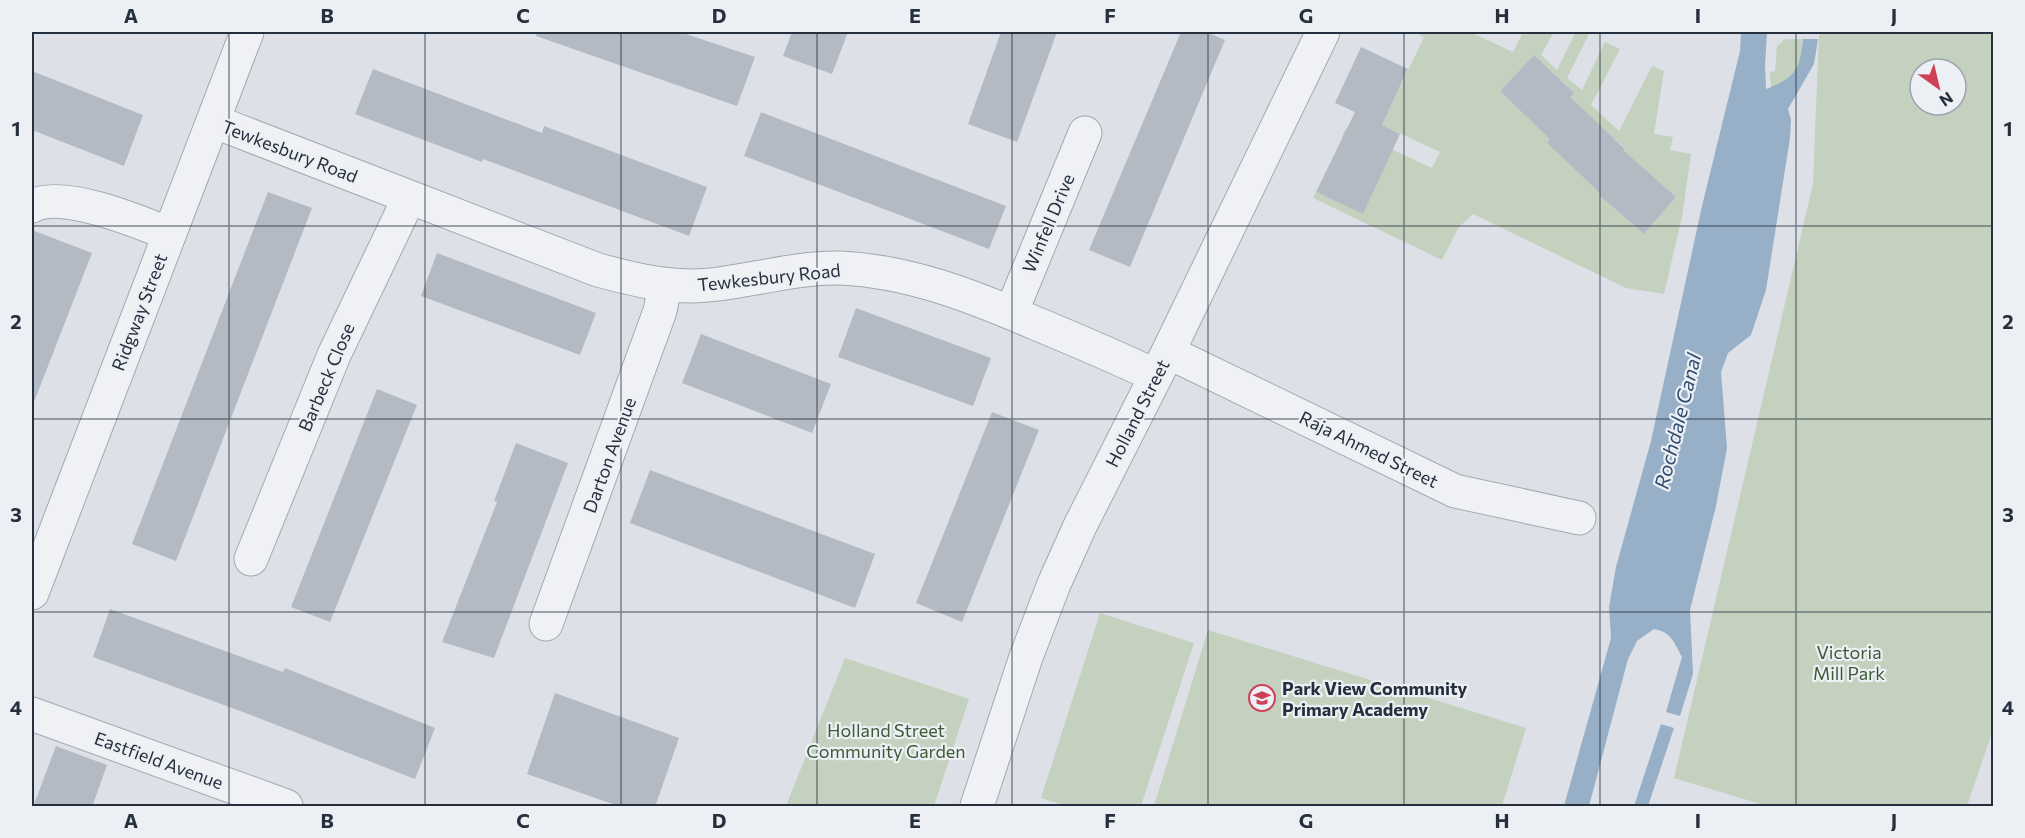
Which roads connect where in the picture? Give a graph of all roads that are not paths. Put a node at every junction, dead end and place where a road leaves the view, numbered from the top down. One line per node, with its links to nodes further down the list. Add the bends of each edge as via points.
1 (247, 32): 3 (street, Ridgway Street)
2 (1323, 32): 10 (street, Holland Street)
3 (213, 121): 5 (street, Tewkesbury Road); 7 (street, Ridgway Street)
4 (1085, 133): 9 (street, Winfell Drive)
5 (409, 198): 8 (street, Tewkesbury Road, via 598,270); 12 (street, Barbeck Close, via 334,355)
6 (32, 206): 7 (street, via 77,203)
7 (169, 234): 13 (street, Ridgway Street)
8 (665, 285): 9 (street, Tewkesbury Road, via 717,285 837,268 869,270 938,285); 14 (street, Darton Avenue, via 660,311)
9 (1011, 313): 10 (street, Tewkesbury Road)
10 (1162, 364): 11 (street, Raja Ahmed Street, via 1455,491); 17 (street, Holland Street, via 1054,585)
11 (1579, 518)
12 (251, 560)
13 (32, 593)
14 (546, 624)
15 (32, 714): 16 (street, Eastfield Avenue)
16 (286, 807)
17 (977, 807)

